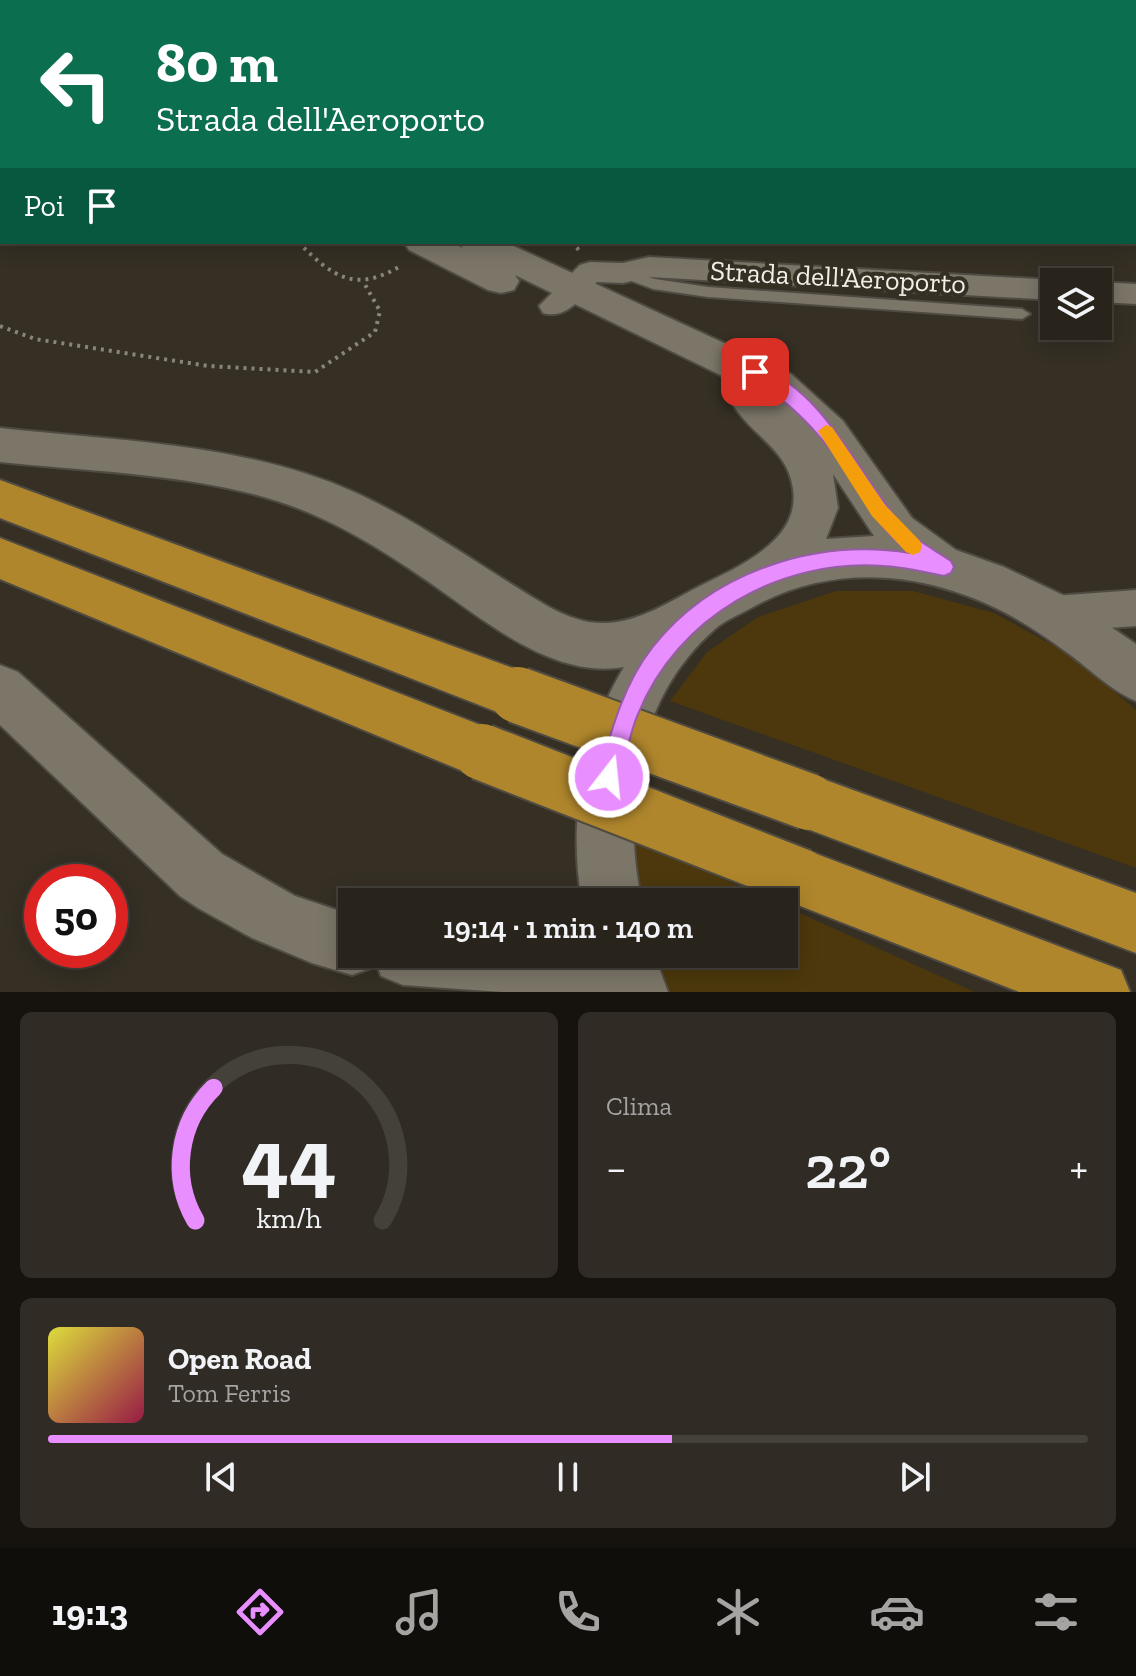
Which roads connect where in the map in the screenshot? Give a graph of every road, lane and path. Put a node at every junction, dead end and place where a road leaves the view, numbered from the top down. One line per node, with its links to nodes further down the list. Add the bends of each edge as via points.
1 (300, 244): 5 (path, via 324,269)
2 (424, 244): 5 (path, via 383,279); 9 (main road)
3 (479, 244): 9 (main road)
4 (623, 273): 6 (street, Strada dell'Aeroporto, via 649,267); 9 (street, Strada dell'Aeroporto, via 590,272); 10 (lane, via 653,284 708,292)
5 (364, 283): 11 (path, via 380,311 375,332 315,372 208,366 35,339)
6 (1040, 289)
7 (1112, 293): 8 (street)
8 (1136, 294)
9 (564, 297): 15 (main road, via 777,385 828,433 896,532); 16 (main road, via 747,398 792,439 816,504 796,549)
10 (1022, 314)
11 (0, 326)
12 (0, 445): 18 (main road, via 193,467 283,485 371,522 522,617 583,644 627,644)
13 (0, 499): 23 (highway, bridge)
14 (0, 558): 27 (highway, bridge)
15 (944, 567): 16 (main road, via 883,557 824,559); 19 (main road, via 999,586)
16 (769, 573): 18 (main road)
17 (1136, 608): 19 (street)
18 (699, 613): 22 (main road, via 659,656 628,710 609,777 604,853)
19 (1054, 614): 20 (main road)
20 (1136, 676)
21 (0, 690): 24 (main road, via 201,875 273,918)
22 (610, 888)
23 (1136, 923)
24 (338, 941)
25 (545, 968): 28 (main road)
26 (628, 968): 29 (main road)
27 (1084, 987)
28 (597, 992)
29 (637, 992)

